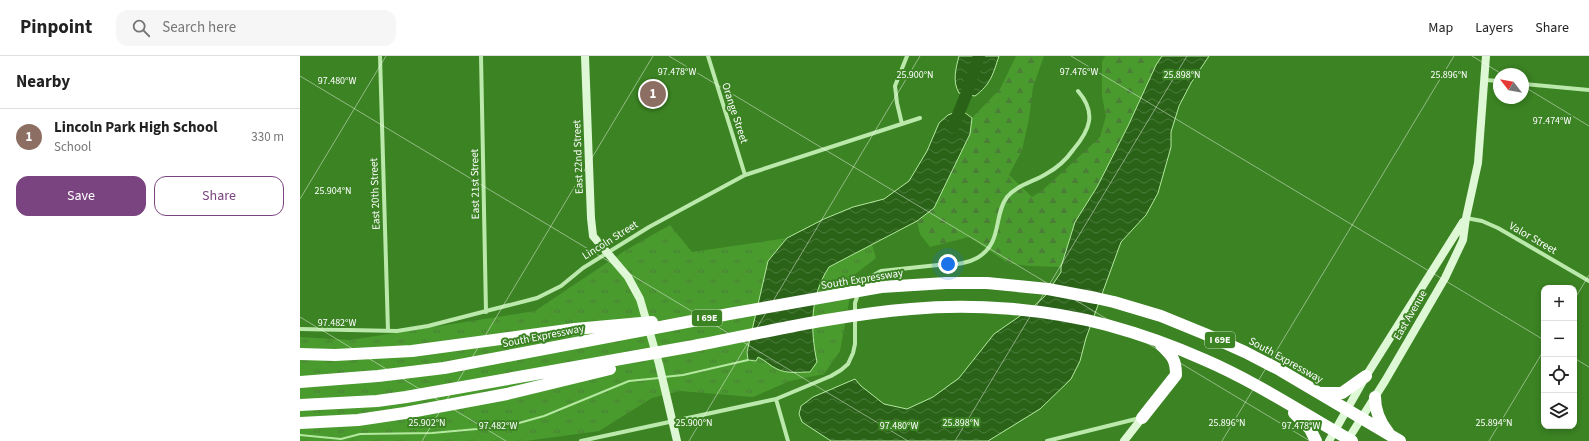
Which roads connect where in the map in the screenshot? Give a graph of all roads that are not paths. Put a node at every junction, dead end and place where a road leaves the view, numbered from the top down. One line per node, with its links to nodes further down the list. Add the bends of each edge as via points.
1 (380, 56): 21 (street, East 20th Street)
2 (481, 56): 18 (street, East 21st Street)
3 (585, 56): 16 (street, East 22nd Street, via 593,236)
4 (708, 56): 14 (street, Orange Street)
5 (907, 56): 13 (street, via 896,86)
6 (1486, 56): 7 (street, East Avenue)
7 (1485, 80): 8 (street); 15 (street, East Avenue, via 1478,164)
8 (1493, 81)
9 (1529, 85): 10 (street)
10 (1589, 90)
11 (1078, 91): 29 (street, via 1088,106 1089,115 1088,128 1082,140 1065,160 1047,174 1012,192 1002,207 997,231 985,252 960,264 881,271 872,276 858,293 855,303 855,344 848,364 831,376)
12 (920, 118): 13 (street, Lincoln Street)
13 (902, 124): 14 (street, Lincoln Street)
14 (745, 175): 16 (street, Lincoln Street)
15 (1466, 218): 17 (street, Valor Street, via 1498,228); 25 (street, East Avenue); 28 (street, East Avenue, via 1463,240 1444,278)
16 (607, 252): 18 (street, Lincoln Street, via 561,286 537,298); 35 (street, East 22nd Street, via 628,277 640,299)
17 (1589, 281)
18 (486, 312): 21 (street, Lincoln Street, via 428,326)
19 (729, 314): 24 (highway, via 575,329 412,351); 26 (highway, South Expressway / I 69E, via 444,368); 27 (highway, South Expressway / I 69E, via 881,287 946,283 1033,287 1114,302 1160,316 1245,352)
20 (300, 330): 21 (street, Lincoln Street)
21 (388, 331)
22 (757, 334): 23 (highway, I 69E, via 860,314 914,308 975,307 1026,310 1108,326); 31 (highway, I 69E, via 377,401); 36 (highway, via 507,394 358,420)
23 (1159, 342): 30 (highway, I 69E, via 1205,359); 33 (highway, via 1172,356 1176,365 1176,376)
24 (300, 354)
25 (1366, 376): 27 (highway, via 1342,393); 32 (street, East Avenue)
26 (300, 382)
27 (1318, 393): 32 (highway, South Expressway / I 69E)
28 (1375, 396): 34 (street, East Avenue); 37 (highway, via 1375,409)
29 (776, 399): 35 (street); 42 (street)
30 (1282, 401): 38 (highway, I 69E); 45 (highway, via 1310,429)
31 (300, 405)
32 (1346, 410): 34 (highway, South Expressway); 38 (street, East Avenue)
33 (1142, 418): 43 (street); 44 (street)
34 (1361, 418): 37 (highway, South Expressway); 39 (street, East Avenue)
35 (673, 421): 40 (street); 41 (street, East 22nd Street)
36 (300, 424)
37 (1389, 434): 46 (highway, South Expressway)
38 (1332, 436): 39 (highway)
39 (1349, 440)
40 (581, 441)
41 (677, 441)
42 (788, 441)
43 (1047, 441)
44 (1124, 441)
45 (1316, 441)
46 (1400, 441)

